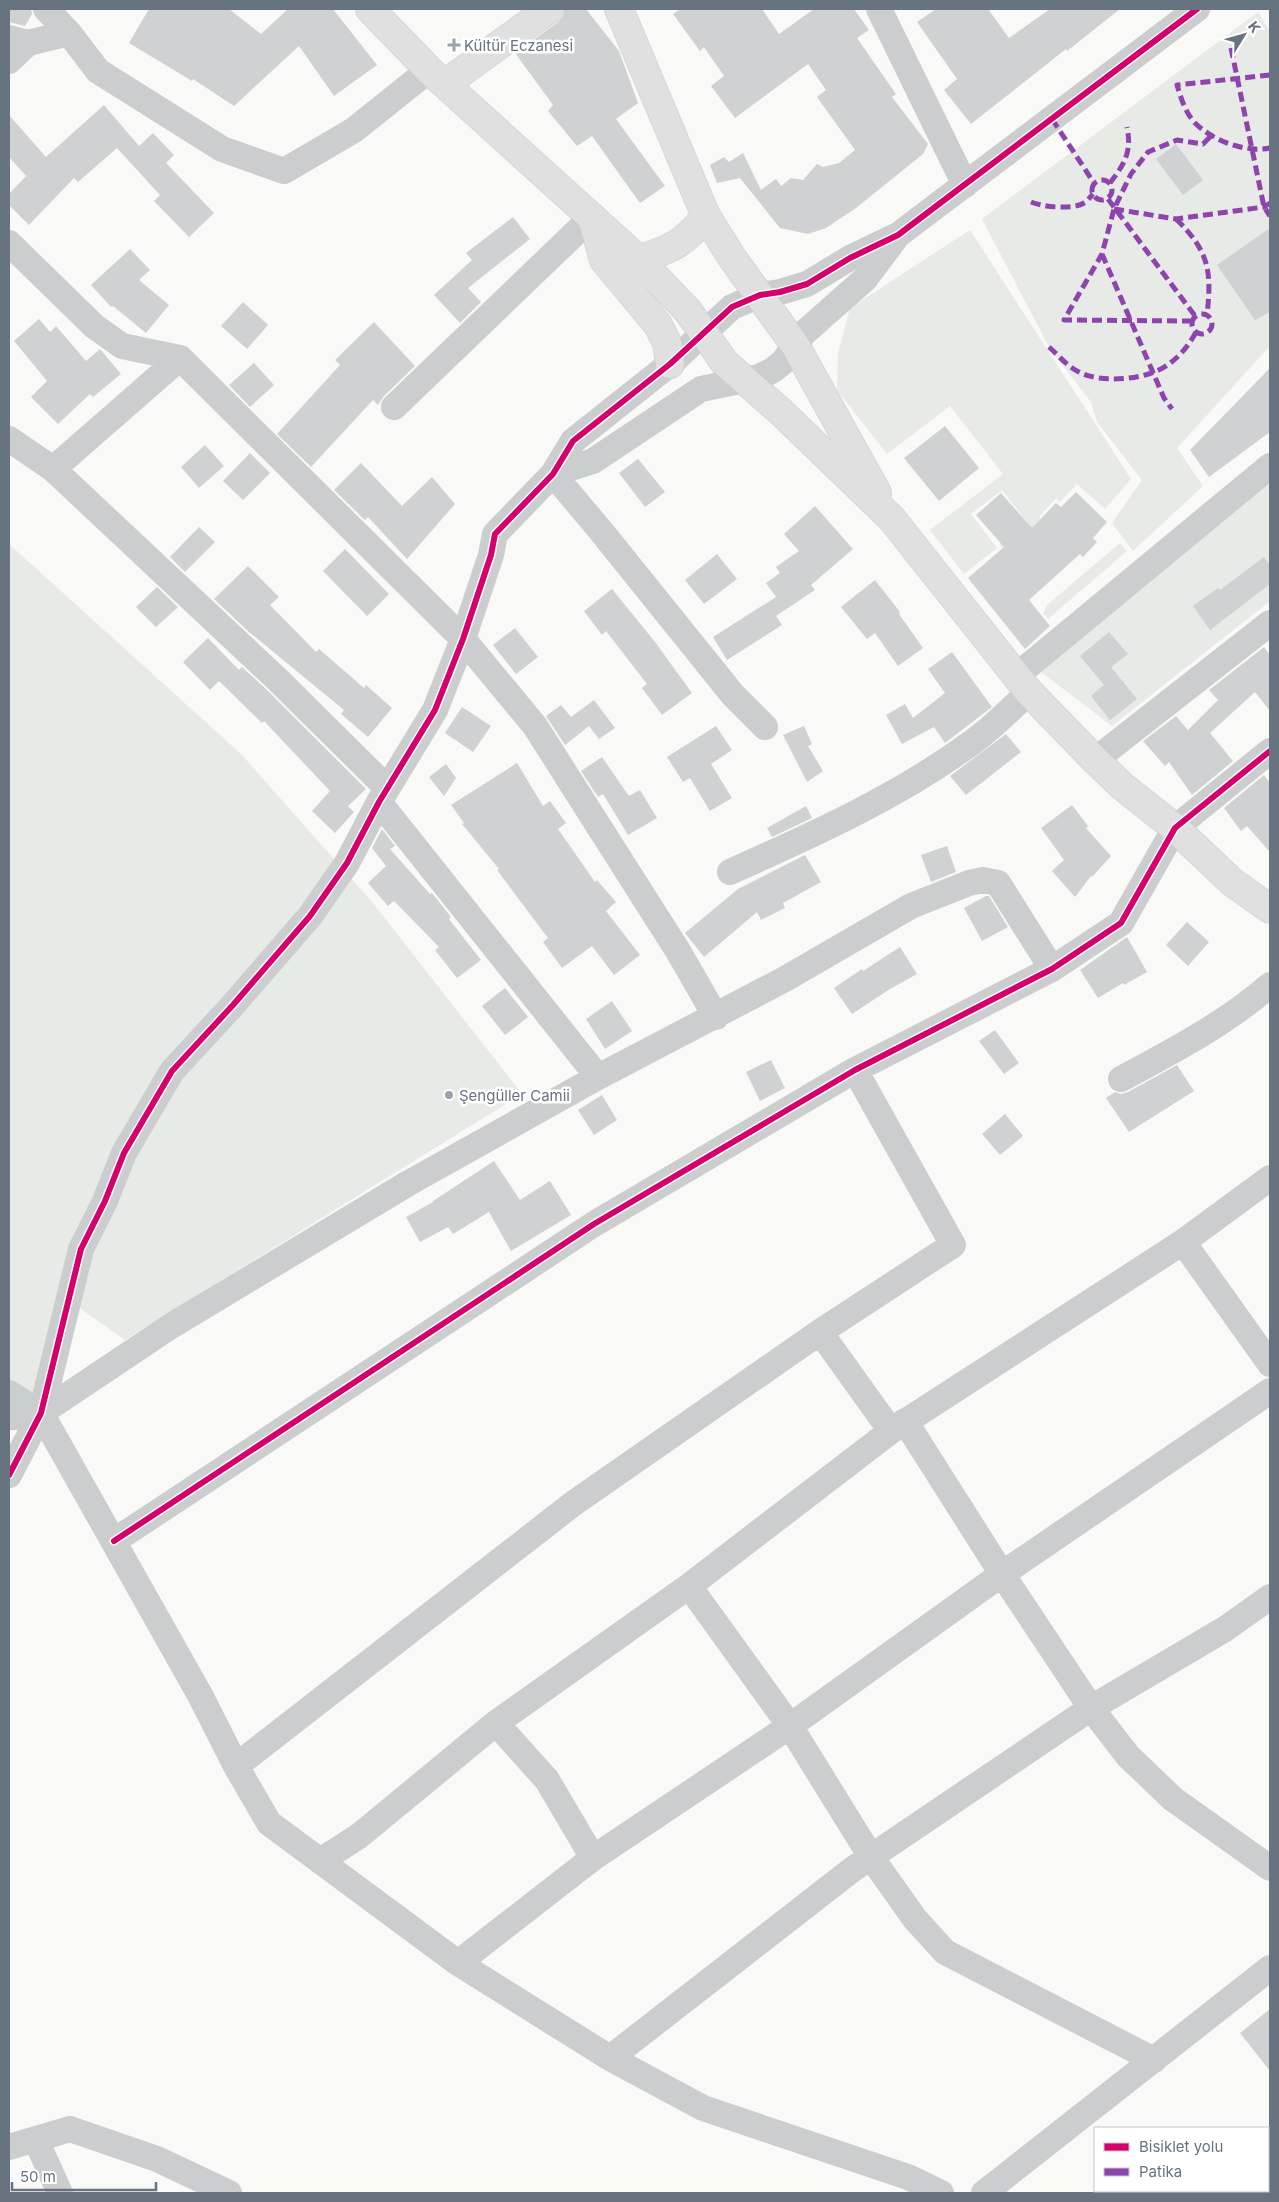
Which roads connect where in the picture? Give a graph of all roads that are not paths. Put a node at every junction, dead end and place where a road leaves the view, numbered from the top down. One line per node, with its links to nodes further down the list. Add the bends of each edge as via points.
1 (46, 9): 7 (street)
2 (370, 9): 10 (main road)
3 (549, 9): 10 (main road)
4 (619, 9): 12 (main road)
5 (879, 9): 11 (street)
6 (1197, 9): 11 (street)
7 (69, 34): 8 (street); 10 (street, via 98,71 222,149 284,170)
8 (18, 40): 9 (street)
9 (9, 61)
10 (437, 77): 13 (main road)
11 (965, 185): 14 (street)
12 (706, 216): 16 (main road, via 682,242); 17 (main road)
13 (592, 217): 16 (main road); 21 (main road, via 604,260 658,325 667,343); 23 (street)
14 (898, 234): 17 (street, via 807,284); 19 (street, via 865,279 822,315)
15 (9, 243): 20 (street, via 94,326 122,346)
16 (639, 260): 18 (main road)
17 (760, 294): 18 (street, via 732,307); 19 (main road)
18 (704, 332): 21 (street); 22 (main road, via 715,350)
19 (795, 345): 22 (street, via 773,370); 28 (main road)
20 (180, 358): 26 (street); 30 (street)
21 (670, 364): 27 (street, via 573,441)
22 (743, 380): 27 (street, via 701,389 593,461); 28 (main road, via 780,411)
23 (394, 407)
24 (9, 439): 26 (street)
25 (1270, 466): 31 (street)
26 (53, 469): 35 (street, via 278,680)
27 (553, 474): 30 (street, via 495,534); 32 (street, via 732,696)
28 (892, 519): 31 (main road)
29 (1270, 623): 34 (street)
30 (463, 639): 35 (street, via 435,710); 41 (street, via 535,726)
31 (1023, 684): 34 (main road); 37 (street, via 979,737 898,792 820,832)
32 (765, 726)
33 (1270, 751): 36 (street)
34 (1095, 760): 36 (main road)
35 (383, 795): 43 (street); 51 (street, via 348,863 310,916 172,1071 124,1153 81,1249)
36 (1175, 828): 38 (main road, via 1232,882); 39 (street, via 1121,923)
37 (730, 872)
38 (1270, 909)
39 (1052, 969): 41 (street, via 998,883 983,880 911,906); 42 (street)
40 (1270, 986): 44 (street, via 1188,1043)
41 (716, 1017): 43 (street)
42 (855, 1070): 47 (street, via 954,1245); 55 (street, via 594,1224)
43 (598, 1077): 51 (street, via 407,1184 180,1321)
44 (1121, 1078)
45 (1270, 1178): 46 (street)
46 (1183, 1242): 48 (street); 53 (street)
47 (820, 1332): 53 (street); 62 (street, via 574,1504)
48 (1270, 1364)
49 (1270, 1391): 56 (street)
50 (9, 1393): 51 (street)
51 (41, 1413): 52 (street); 54 (street); 55 (street)
52 (9, 1417)
53 (898, 1426): 56 (street); 57 (street)
54 (9, 1474)
55 (114, 1541): 62 (street)
56 (1002, 1574): 59 (street); 61 (street)
57 (689, 1586): 60 (street); 61 (street)
58 (1270, 1597): 59 (street, via 1225,1629)
59 (1091, 1708): 63 (street); 66 (street, via 1128,1756 1173,1799)
60 (496, 1723): 64 (street, via 547,1780); 65 (street, via 359,1836)
61 (790, 1726): 63 (street); 64 (street)
62 (236, 1766): 65 (street, via 269,1823)
63 (871, 1857): 69 (street); 70 (street, via 915,1919 945,1952)
64 (593, 1858): 67 (street)
65 (320, 1861): 67 (street)
66 (1270, 1868)
67 (458, 1963): 69 (street)
68 (1270, 1968): 70 (street)
69 (610, 2058): 73 (street, via 703,2108)
70 (1154, 2060): 77 (street)
71 (36, 2140): 72 (street); 74 (street); 75 (street, via 70,2129 157,2159)
72 (9, 2147)
73 (903, 2185): 76 (street)
74 (60, 2193)
75 (229, 2193)
76 (941, 2193)
77 (984, 2193)

